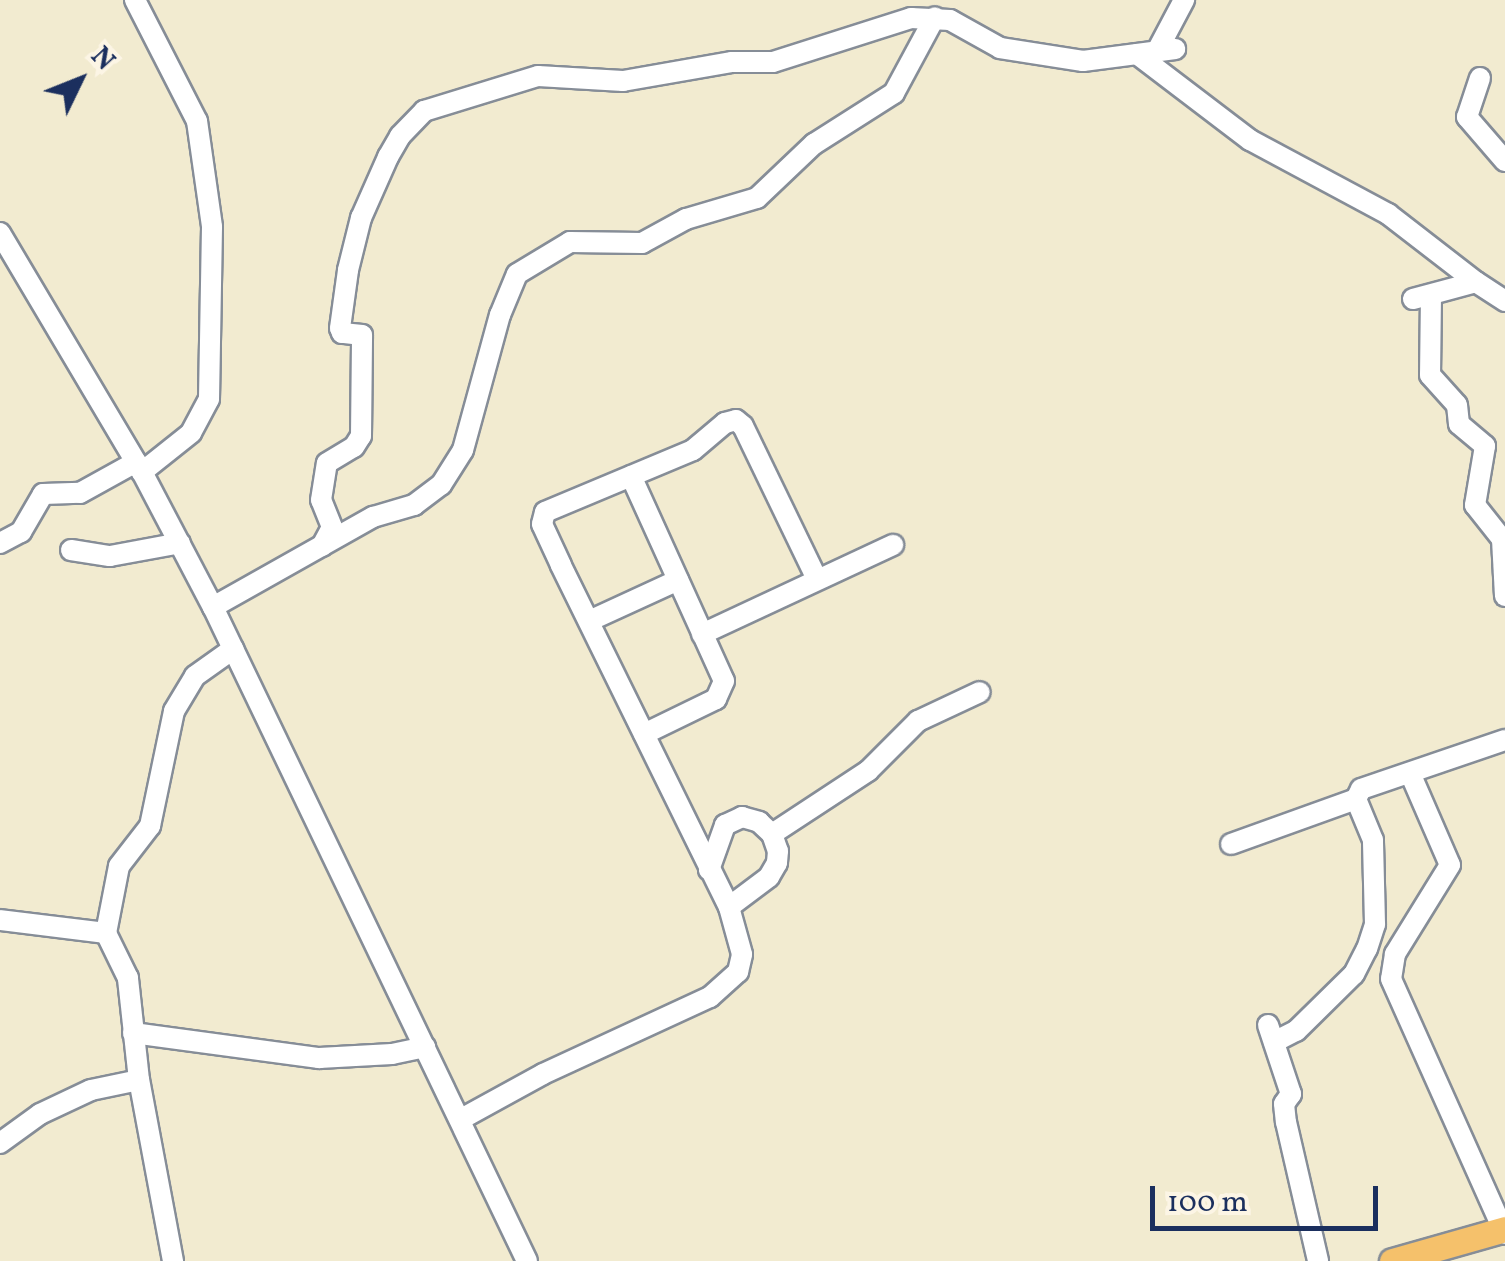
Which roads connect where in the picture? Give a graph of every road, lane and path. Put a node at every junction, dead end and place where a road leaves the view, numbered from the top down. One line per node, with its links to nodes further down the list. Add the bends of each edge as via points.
1 (135, 0): 10 (street, via 197,122 212,228 210,399 191,433)
2 (1184, 0): 4 (street)
3 (936, 17): 4 (street, via 1000,48 1082,61); 15 (street, via 894,93 814,144 757,198 686,219 642,243 570,242 517,274 463,450 441,485 414,505 373,517); 15 (street, via 911,18 773,62 732,62 622,81 538,76 414,118 361,218 348,270 340,328 362,335 361,436 327,463 321,500 332,527)
4 (1156, 51): 8 (street, via 1250,140 1388,214)
5 (1480, 78): 6 (street, via 1466,117)
6 (1505, 161)
7 (0, 233): 10 (street)
8 (1476, 282): 9 (street); 19 (street, via 1422,297 1430,376 1457,406 1459,424 1485,446 1475,505 1502,540)
9 (1505, 301)
10 (139, 467): 12 (street, via 80,493 43,494 20,532); 13 (street)
11 (631, 476): 17 (street, via 692,450 736,420); 18 (street); 21 (street, via 545,512 542,524)
12 (0, 543)
13 (180, 544): 16 (street, via 110,556); 20 (street)
14 (892, 545): 17 (street)
15 (322, 546): 20 (street)
16 (71, 550)
17 (817, 579): 22 (street)
18 (678, 580): 21 (street); 22 (street)
19 (1505, 596)
20 (214, 607): 23 (street)
21 (589, 620): 25 (street)
22 (702, 634): 25 (street, via 723,691)
23 (233, 650): 34 (street, via 195,676 174,711 150,826 120,866); 38 (street)
24 (980, 692): 29 (street, via 918,720 868,770)
25 (644, 734): 31 (street)
26 (1505, 740): 27 (street)
27 (1410, 773): 28 (street, via 1361,789); 36 (street, via 1450,864)
28 (1356, 799): 30 (street); 35 (street, via 1373,840 1375,924)
29 (772, 834): 31 (street, via 742,817 725,825); 32 (street, via 777,864)
30 (1230, 844)
31 (709, 870): 32 (street)
32 (729, 907): 40 (street, via 742,954 726,986)
33 (0, 920): 34 (street)
34 (106, 933): 37 (street, via 128,978)
35 (1367, 949): 36 (street); 45 (street, via 1354,974 1296,1031 1271,1034 1291,1094 1284,1104 1286,1122)
36 (1392, 962): 42 (street, via 1391,979)
37 (133, 1033): 38 (street, via 319,1058); 39 (street)
38 (425, 1047): 40 (street)
39 (139, 1080): 41 (street, via 91,1090); 43 (street)
40 (462, 1118): 44 (street)
41 (0, 1143)
42 (1504, 1230): 46 (main road)
43 (173, 1261)
44 (527, 1261)
45 (1318, 1261)
46 (1392, 1261)

